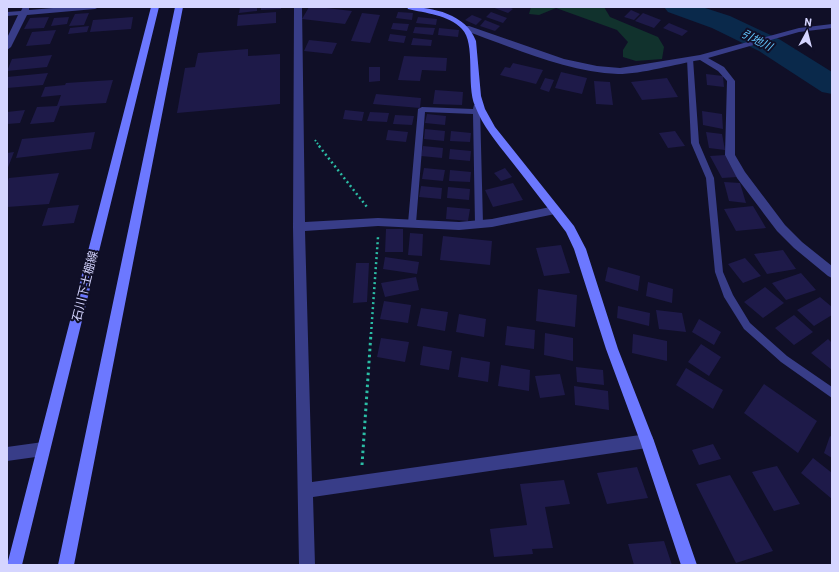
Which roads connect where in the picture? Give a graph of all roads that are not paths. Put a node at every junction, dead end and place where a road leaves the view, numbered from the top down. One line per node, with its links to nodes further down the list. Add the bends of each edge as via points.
1 (95, 7): 6 (street)
2 (155, 7): 21 (street, 石川下土棚線)
3 (179, 7): 25 (street)
4 (298, 7): 17 (street)
5 (411, 7): 9 (street, via 456,21)
6 (25, 10): 7 (street); 10 (street)
7 (7, 14)
8 (832, 26): 11 (street, via 799,30)
9 (466, 28): 11 (street, via 562,61 597,69 620,71); 12 (street, via 472,40)
10 (7, 47)
11 (696, 58): 18 (street, via 721,69 731,81 730,155 741,175 781,228); 19 (lane, via 695,142 710,178 719,272 729,297 747,326 784,359)
12 (476, 95): 13 (lane); 14 (street, via 492,130)
13 (476, 112): 15 (lane, via 422,108); 16 (lane)
14 (555, 210): 16 (street); 20 (street, via 580,249 612,349)
15 (412, 223): 16 (street, via 459,226); 17 (street, via 378,222)
16 (479, 224)
17 (299, 227): 23 (street)
18 (832, 273)
19 (832, 393)
20 (647, 441): 23 (street); 27 (street)
21 (43, 450): 22 (street); 24 (street, 石川下土棚線)
22 (7, 454)
23 (306, 490): 26 (street)
24 (14, 565)
25 (66, 565)
26 (307, 565)
27 (689, 565)

